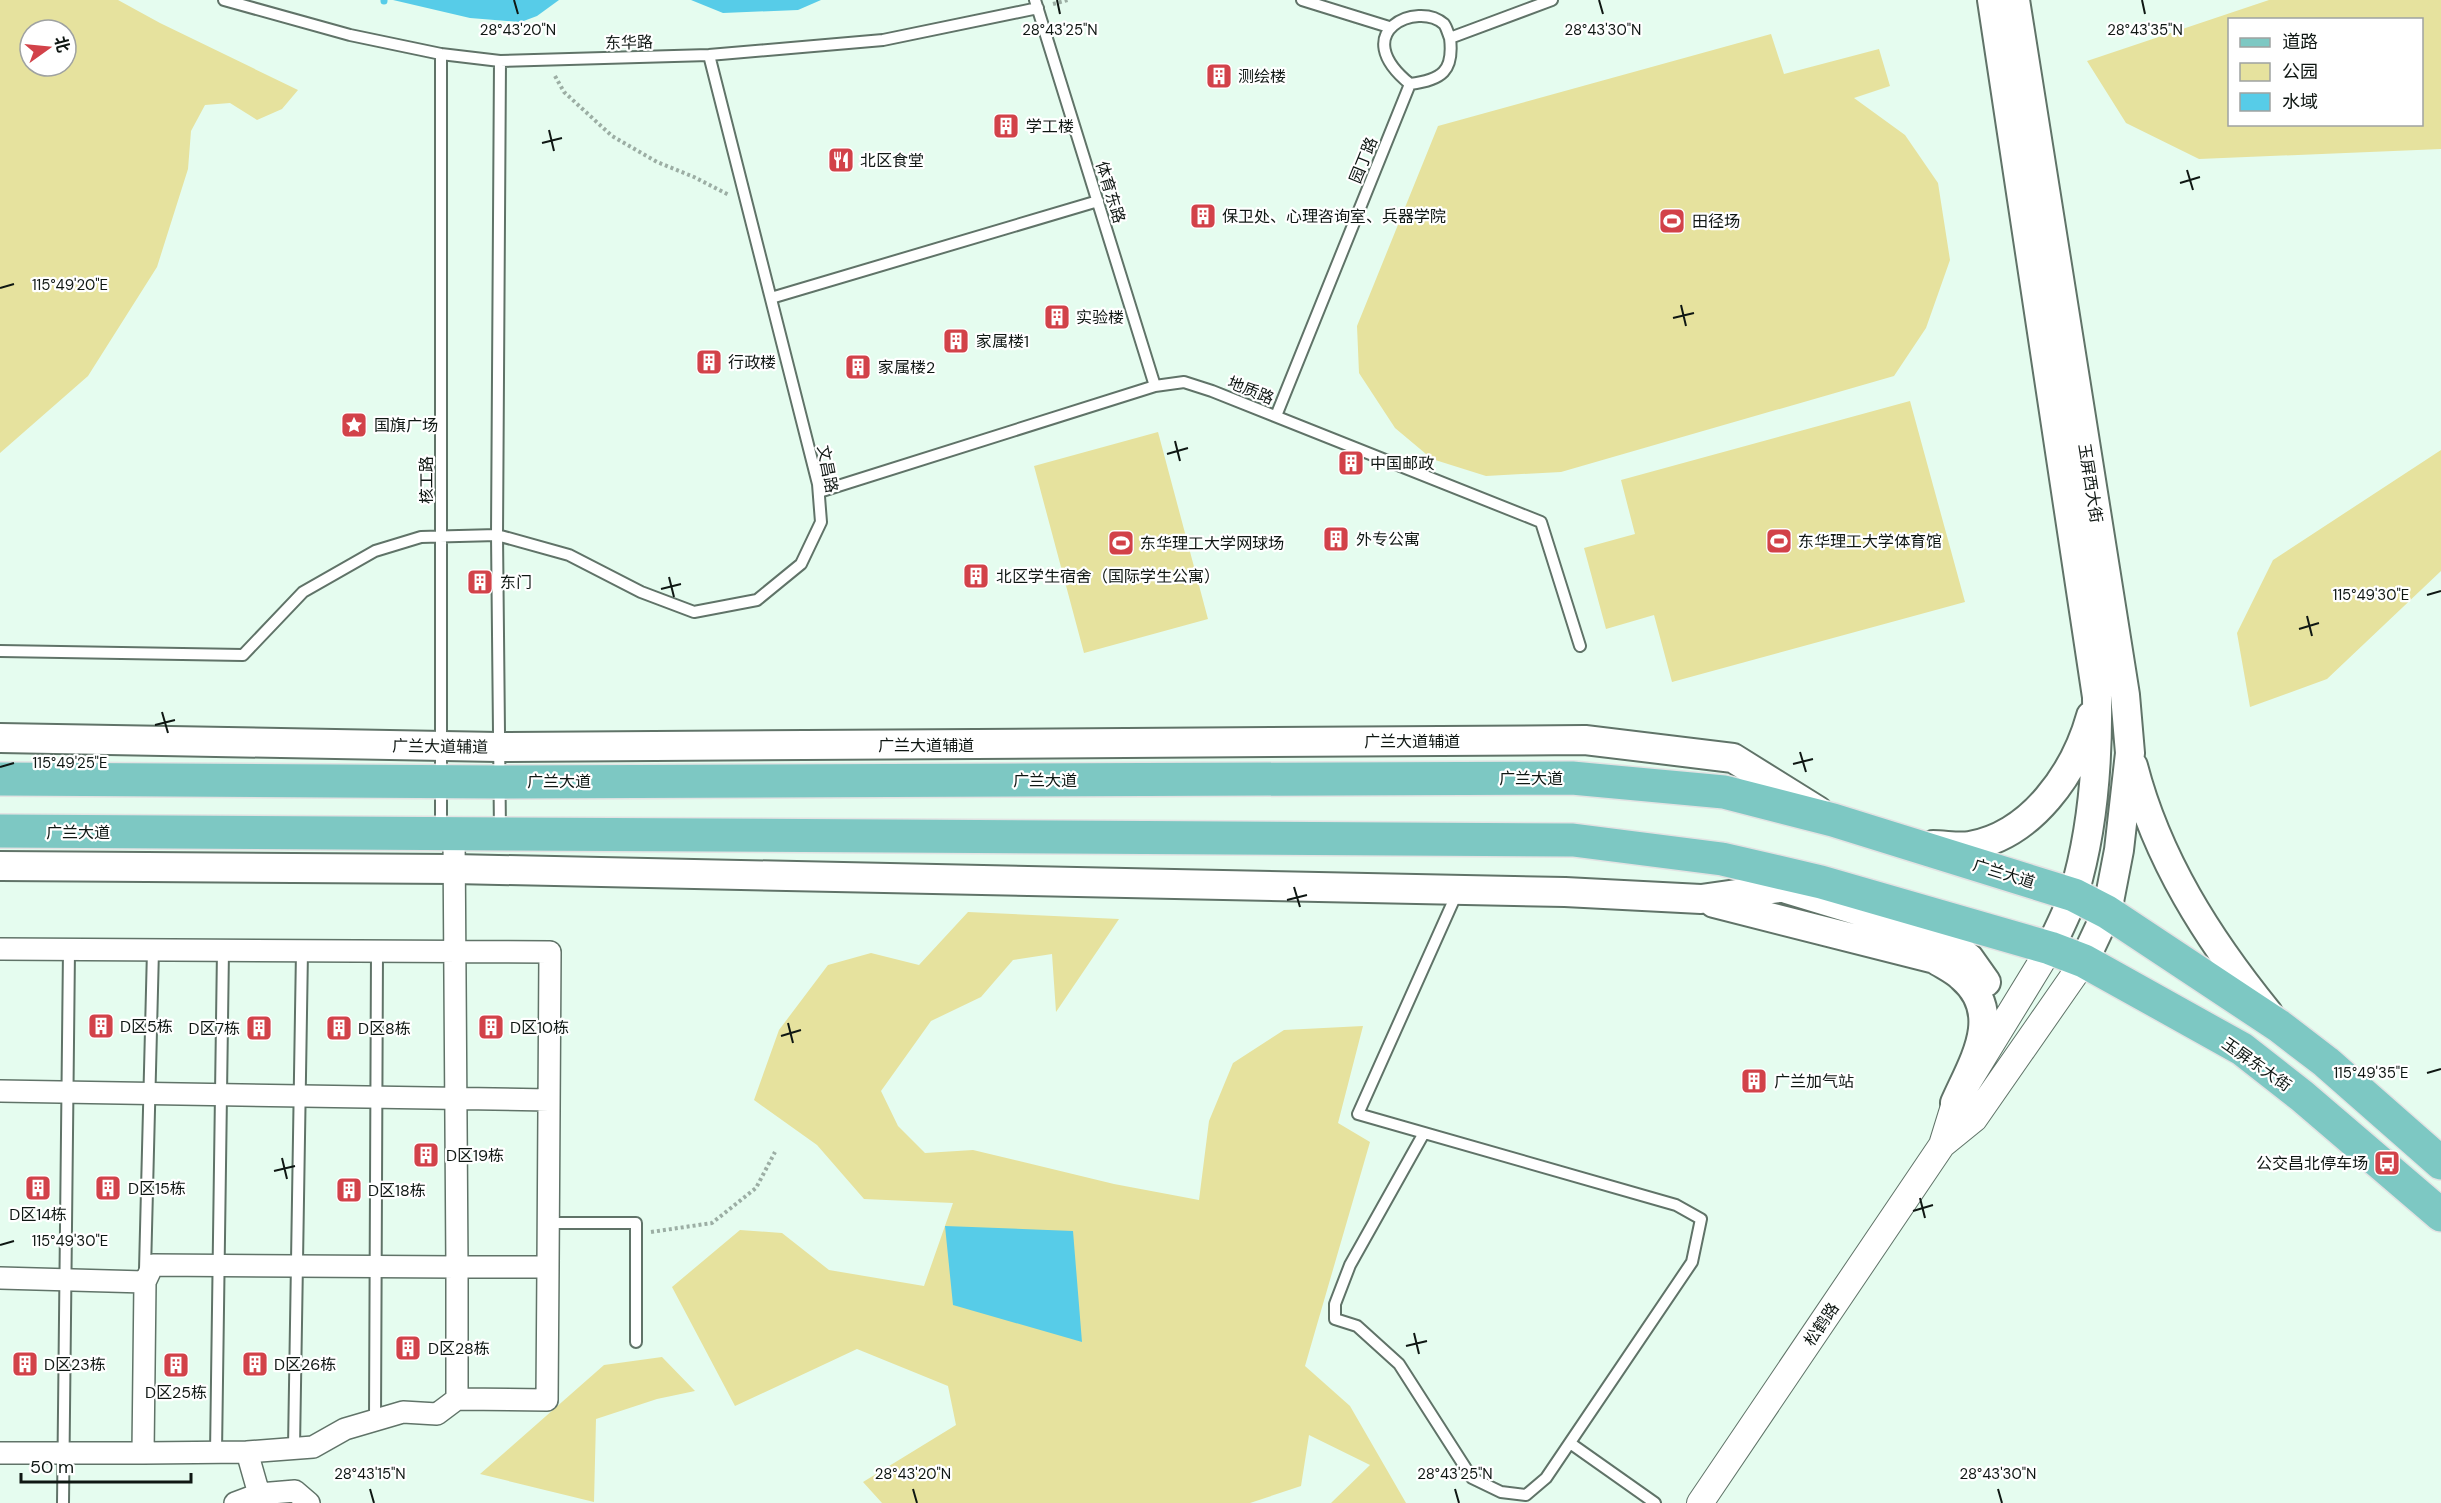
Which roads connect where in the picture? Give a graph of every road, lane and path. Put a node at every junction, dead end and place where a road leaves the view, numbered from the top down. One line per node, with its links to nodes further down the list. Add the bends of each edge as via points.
1 (224, 0): 8 (lane, 东华路)
2 (264, 0): 8 (lane)
3 (1302, 0): 9 (lane)
4 (1552, 0): 10 (lane)
5 (1992, 0): 26 (main road, 玉屏西大街)
6 (2015, 0): 30 (main road, 玉屏西大街, via 2125,696)
7 (1036, 4): 12 (lane, 东华路, via 883,40); 16 (lane, 体育东路)
8 (263, 12): 11 (lane, 东华路)
9 (1389, 27): 10 (lane, via 1411,12 1428,13 1444,24); 15 (lane, via 1383,43 1385,54 1394,71)
10 (1450, 38): 15 (lane, via 1452,56 1445,70 1437,78)
11 (441, 54): 14 (lane, 东华路); 23 (lane, 核工路)
12 (709, 55): 13 (lane, 东华路); 17 (lane, 文昌路)
13 (546, 59): 14 (lane, 东华路); 17 (path, via 564,92 612,136 657,162)
14 (500, 61): 22 (lane)
15 (1410, 84): 20 (lane, 园丁路)
16 (1098, 201): 18 (lane); 19 (lane, 体育东路)
17 (746, 203): 18 (lane, 文昌路)
18 (771, 298): 21 (lane, 文昌路)
19 (1155, 386): 20 (lane, 地质路, via 1184,382); 21 (lane, 地质路)
20 (1276, 416): 24 (lane, 地质路, via 1540,522)
21 (819, 492): 22 (lane, 文昌路, via 821,522 801,564 757,600 694,612 641,592 569,555)
22 (497, 535): 23 (lane, 文昌路); 29 (lane)
23 (441, 537): 25 (lane, 文昌路, via 421,537 375,551 303,592 243,655); 28 (lane, 核工路)
24 (1580, 646)
25 (0, 651)
26 (2097, 697): 38 (main road, via 2085,739 2068,771 2043,804 2008,833 1970,846); 44 (main road, 玉屏西大街, via 2098,751 2088,837)
27 (0, 738): 28 (main road, 广兰大道辅道)
28 (441, 746): 29 (main road, 广兰大道辅道); 32 (lane, 核工路)
29 (498, 747): 33 (lane); 34 (main road, 广兰大道辅道, via 1585,740 1733,758)
30 (2130, 753): 46 (main road, 玉屏西大街); 56 (main road, via 2149,816 2185,895 2239,977)
31 (0, 779): 32 (main road, 广兰大道)
32 (441, 781): 33 (main road, 广兰大道); 36 (lane, 核工路)
33 (499, 782): 34 (main road, 广兰大道, via 1572,778 1724,792); 37 (lane)
34 (1833, 820): 38 (main road, 广兰大道)
35 (0, 831): 36 (main road, 广兰大道)
36 (447, 835): 37 (main road, 广兰大道); 40 (street)
37 (501, 835): 41 (main road, 广兰大道, via 1573,840 1722,858)
38 (1910, 844): 44 (main road, 广兰大道)
39 (0, 866): 40 (main road)
40 (454, 869): 43 (main road); 54 (street)
41 (1821, 882): 42 (main road); 47 (main road, 广兰大道)
42 (1782, 887): 45 (main road); 57 (main road, via 1942,936 1969,958 1985,980 1992,1002)
43 (1458, 890): 45 (main road); 67 (lane, via 1358,1114)
44 (2074, 895): 46 (main road); 47 (main road, 玉屏西大街)
45 (1701, 899): 57 (main road, via 1935,959 1962,977 1978,994 1984,1011)
46 (2108, 912): 55 (main road, 玉屏西大街); 56 (main road)
47 (2050, 948): 55 (main road, 玉屏东大街); 66 (street, 松鹤路)
48 (0, 949): 49 (street)
49 (69, 950): 50 (street); 59 (lane)
50 (153, 950): 51 (street); 60 (lane)
51 (223, 950): 52 (street); 61 (lane)
52 (302, 951): 53 (street); 62 (lane)
53 (377, 951): 54 (street); 63 (lane)
54 (455, 951): 64 (street); 65 (street, via 550,952)
55 (2084, 962): 68 (street, 松鹤路, via 1974,1119); 71 (main road, 玉屏东大街, via 2241,1049)
56 (2279, 1026): 70 (main road)
57 (1984, 1034): 66 (main road)
58 (0, 1091): 59 (street)
59 (68, 1092): 60 (street); 80 (lane)
60 (150, 1094): 61 (street); 81 (lane)
61 (221, 1095): 62 (street); 74 (lane)
62 (300, 1097): 63 (street); 75 (lane)
63 (377, 1098): 64 (street); 76 (lane)
64 (456, 1100): 65 (street); 77 (street)
65 (549, 1100): 72 (street)
66 (1955, 1103): 68 (street, 松鹤路)
67 (1424, 1133): 85 (lane, via 1350,1265 1335,1304 1335,1319 1357,1326 1399,1364 1472,1478 1501,1492 1526,1495 1546,1478); 85 (lane, via 1676,1205 1701,1219 1692,1262)
68 (1942, 1144): 97 (street, 松鹤路)
69 (775, 1152): 73 (path, via 756,1188 712,1222)
70 (2441, 1163)
71 (2441, 1215)
72 (548, 1223): 73 (lane, via 636,1223); 78 (street)
73 (636, 1234): 82 (lane)
74 (219, 1265): 75 (street); 81 (street, via 153,1264); 91 (lane)
75 (297, 1266): 76 (street); 86 (lane)
76 (376, 1266): 77 (street); 84 (lane)
77 (457, 1267): 78 (street); 83 (street)
78 (548, 1267): 83 (street, via 547,1400)
79 (0, 1278): 80 (street)
80 (65, 1280): 81 (street); 89 (lane)
81 (145, 1282): 90 (street)
82 (636, 1342)
83 (458, 1399): 84 (street, via 437,1414 403,1412)
84 (375, 1422): 86 (street, via 345,1429 313,1447)
85 (1570, 1443): 96 (lane)
86 (294, 1448): 87 (street)
87 (247, 1452): 91 (street); 92 (street)
88 (0, 1453): 89 (street)
89 (63, 1453): 90 (street); 93 (lane)
90 (143, 1453): 91 (street)
91 (216, 1453)
92 (259, 1494): 94 (street); 95 (street, via 295,1491)
93 (63, 1503)
94 (235, 1503)
95 (309, 1503)
96 (1654, 1503)
97 (1700, 1503)

